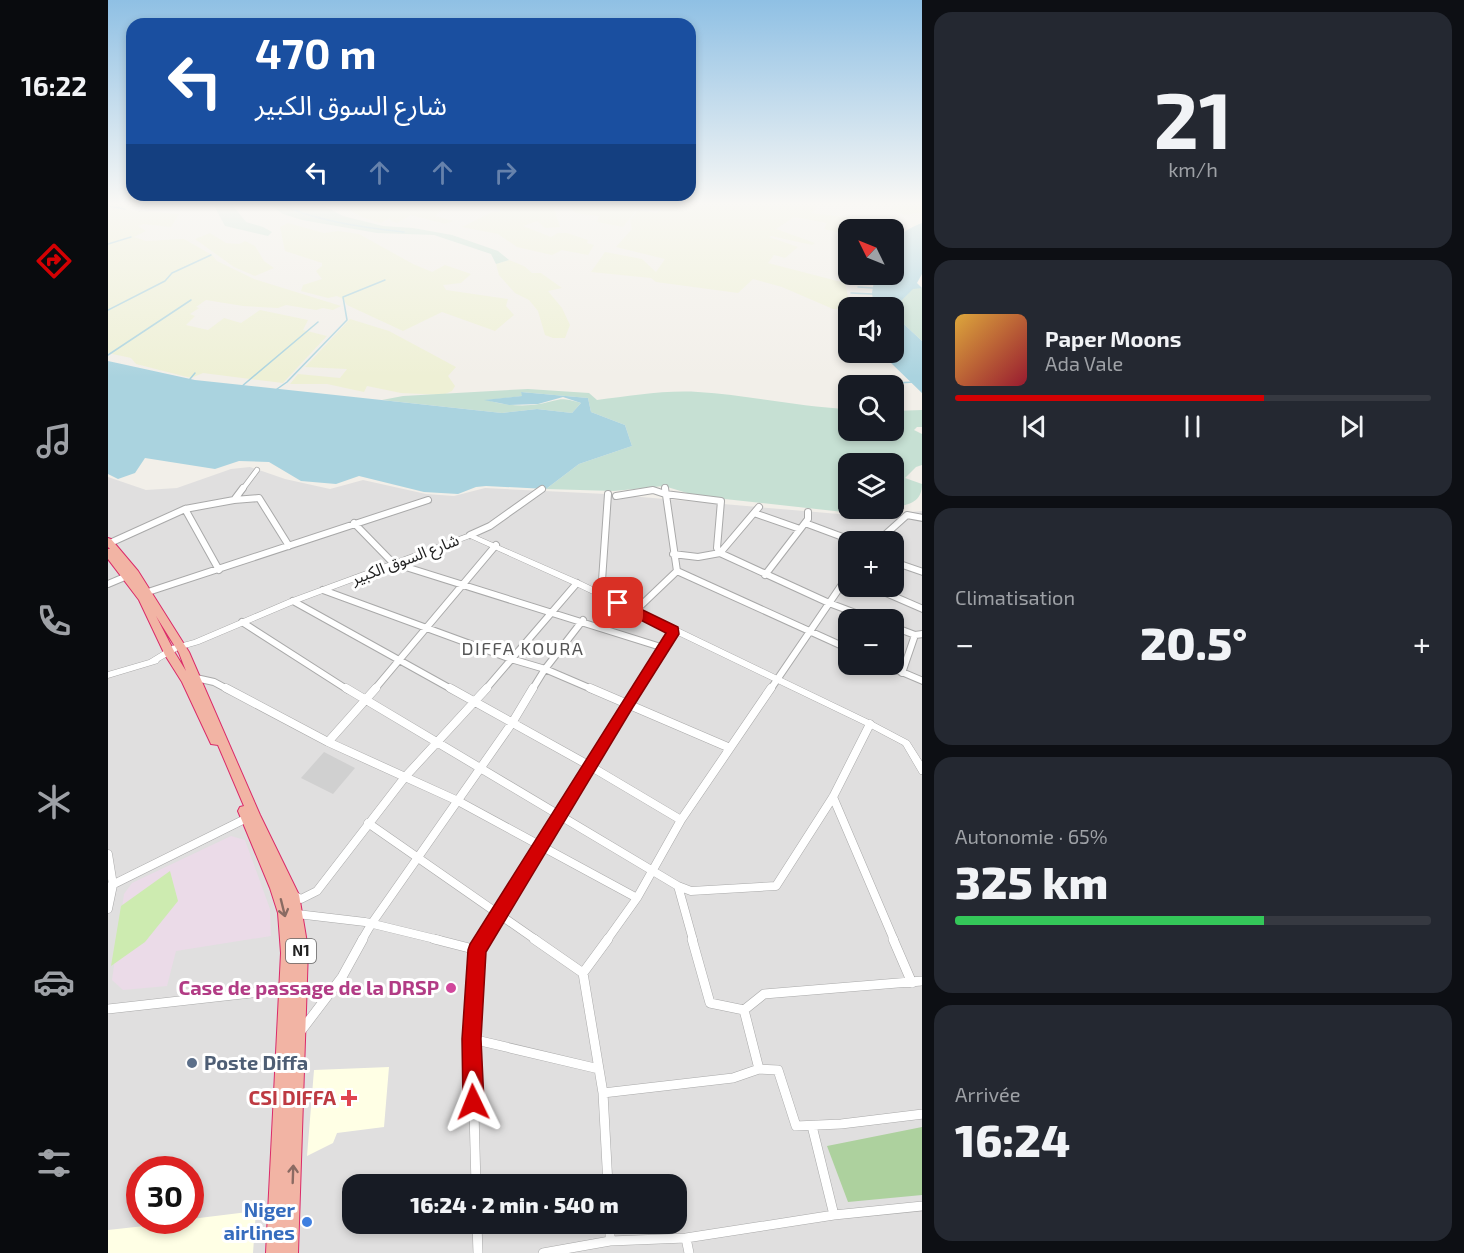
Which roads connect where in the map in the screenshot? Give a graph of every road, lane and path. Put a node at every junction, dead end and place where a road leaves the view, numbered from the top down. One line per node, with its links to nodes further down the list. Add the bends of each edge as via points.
1 (257, 470): 6 (street)
2 (542, 489): 17 (street, via 490,526)
3 (665, 491): 5 (street); 22 (street, via 721,501 717,548); 23 (street)
4 (608, 494): 37 (street)
5 (616, 496)
6 (234, 500): 9 (street); 21 (street, via 259,498)
7 (428, 500): 14 (street)
8 (759, 507): 11 (street)
9 (185, 509): 19 (street); 26 (street)
10 (808, 512): 13 (street)
11 (754, 513): 15 (street); 22 (street)
12 (922, 518): 16 (street, via 907,516)
13 (805, 522): 15 (street); 18 (street)
14 (354, 524): 21 (street); 24 (street)
15 (800, 529): 29 (street)
16 (890, 531)
17 (470, 535): 20 (street, شارع السوق الكبير); 24 (street, شارع السوق الكبير)
18 (838, 535)
19 (109, 545): 30 (highway, N1); 36 (highway, N1)
20 (496, 545): 32 (street); 33 (street, شارع السوق الكبير)
21 (289, 546): 26 (street)
22 (720, 553): 23 (street, via 698,557); 29 (street)
23 (673, 554): 27 (street)
24 (393, 562): 32 (street); 34 (street, شارع السوق الكبير)
25 (904, 566): 28 (street)
26 (219, 570): 36 (street)
27 (677, 571): 43 (street); 50 (street)
28 (922, 572)
29 (765, 575): 40 (street)
30 (127, 576): 31 (street); 54 (highway, N1)
31 (109, 583)
32 (465, 584): 44 (street); 47 (street)
33 (577, 584): 37 (street, شارع السوق الكبير); 44 (street)
34 (322, 590): 39 (street, شارع السوق الكبير); 47 (street)
35 (838, 590): 40 (street)
36 (148, 592): 54 (highway, N1)
37 (600, 595): 43 (street, شارع السوق الكبير)
38 (895, 597): 42 (street)
39 (293, 601): 46 (street, شارع السوق الكبير); 56 (street)
40 (829, 603): 41 (street); 50 (street)
41 (845, 609)
42 (922, 609)
43 (635, 611): 49 (street, شارع السوق الكبير)
44 (552, 613): 45 (street); 55 (street)
45 (583, 620): 53 (street); 58 (street)
46 (242, 622): 54 (street, شارع السوق الكبير); 64 (street)
47 (426, 627): 55 (street); 56 (street)
48 (904, 630): 51 (street)
49 (673, 631): 53 (street); 62 (street, شارع السوق الكبير)
50 (811, 632): 52 (street); 62 (street)
51 (919, 634): 57 (street)
52 (838, 644)
53 (664, 648): 66 (street)
54 (177, 652): 60 (street, شارع السوق الكبير); 61 (highway, N1); 80 (highway, N1)
55 (511, 659): 58 (street); 65 (street)
56 (400, 661): 64 (street); 65 (street)
57 (904, 668)
58 (545, 669): 66 (street); 67 (street)
59 (904, 674): 63 (street)
60 (108, 675)
61 (196, 678): 69 (street, via 214,682); 89 (highway, N1)
62 (777, 680): 68 (street, شارع السوق الكبير); 71 (street)
63 (922, 681)
64 (366, 701): 69 (street); 70 (street)
65 (474, 703): 67 (street); 70 (street)
66 (627, 703): 71 (street); 73 (street)
67 (512, 723): 73 (street); 74 (street)
68 (870, 724): 72 (street, شارع السوق الكبير, via 906,743); 77 (street)
69 (328, 742): 76 (street)
70 (436, 742): 74 (street); 76 (street)
71 (730, 748): 81 (street)
72 (920, 762): 75 (street, شارع السوق الكبير)
73 (590, 766): 79 (street); 81 (street)
74 (480, 767): 78 (street); 79 (street)
75 (922, 771)
76 (405, 777): 78 (street); 82 (street)
77 (833, 797): 88 (street, via 776,886 691,891); 98 (street)
78 (458, 801): 83 (street); 85 (street)
79 (560, 816): 83 (street); 86 (street)
80 (247, 818): 87 (street); 99 (highway, N1, one-way to 99, via 285,913)
81 (681, 820): 86 (street)
82 (368, 823): 85 (street); 89 (street, via 317,891 301,899)
83 (541, 845): 90 (street); 93 (street)
84 (108, 854): 87 (street)
85 (418, 859): 93 (street); 94 (street)
86 (652, 873): 88 (street); 90 (street)
87 (110, 886): 91 (street)
88 (678, 886): 101 (street, via 710,1003)
89 (292, 895): 92 (highway, N1)
90 (637, 898): 96 (street)
91 (108, 909)
92 (297, 914): 94 (street); 102 (highway, N1, via 301,949)
93 (498, 914): 95 (street); 96 (street)
94 (372, 923): 95 (street); 102 (street, via 342,977)
95 (477, 950): 103 (street)
96 (583, 973): 104 (street)
97 (922, 981): 98 (street)
98 (912, 983): 101 (street, via 764,994)
99 (288, 988): 100 (street); 117 (highway, N1)
100 (108, 1009)
101 (744, 1010): 105 (street)
102 (299, 1034): 118 (highway, N1, one-way to 102)
103 (472, 1039): 104 (street); 109 (street)
104 (599, 1069): 106 (street)
105 (759, 1069): 106 (street, via 733,1078); 108 (street, via 778,1070 796,1126)
106 (603, 1093): 110 (street)
107 (922, 1114): 108 (street)
108 (812, 1126): 112 (street)
109 (476, 1174)
110 (607, 1174)
111 (922, 1206): 112 (street)
112 (834, 1215): 115 (street)
113 (477, 1234): 119 (street)
114 (610, 1234): 116 (street)
115 (686, 1238): 116 (street); 121 (street)
116 (610, 1241): 120 (street)
117 (275, 1253)
118 (289, 1253)
119 (478, 1253)
120 (543, 1253)
121 (689, 1253)

